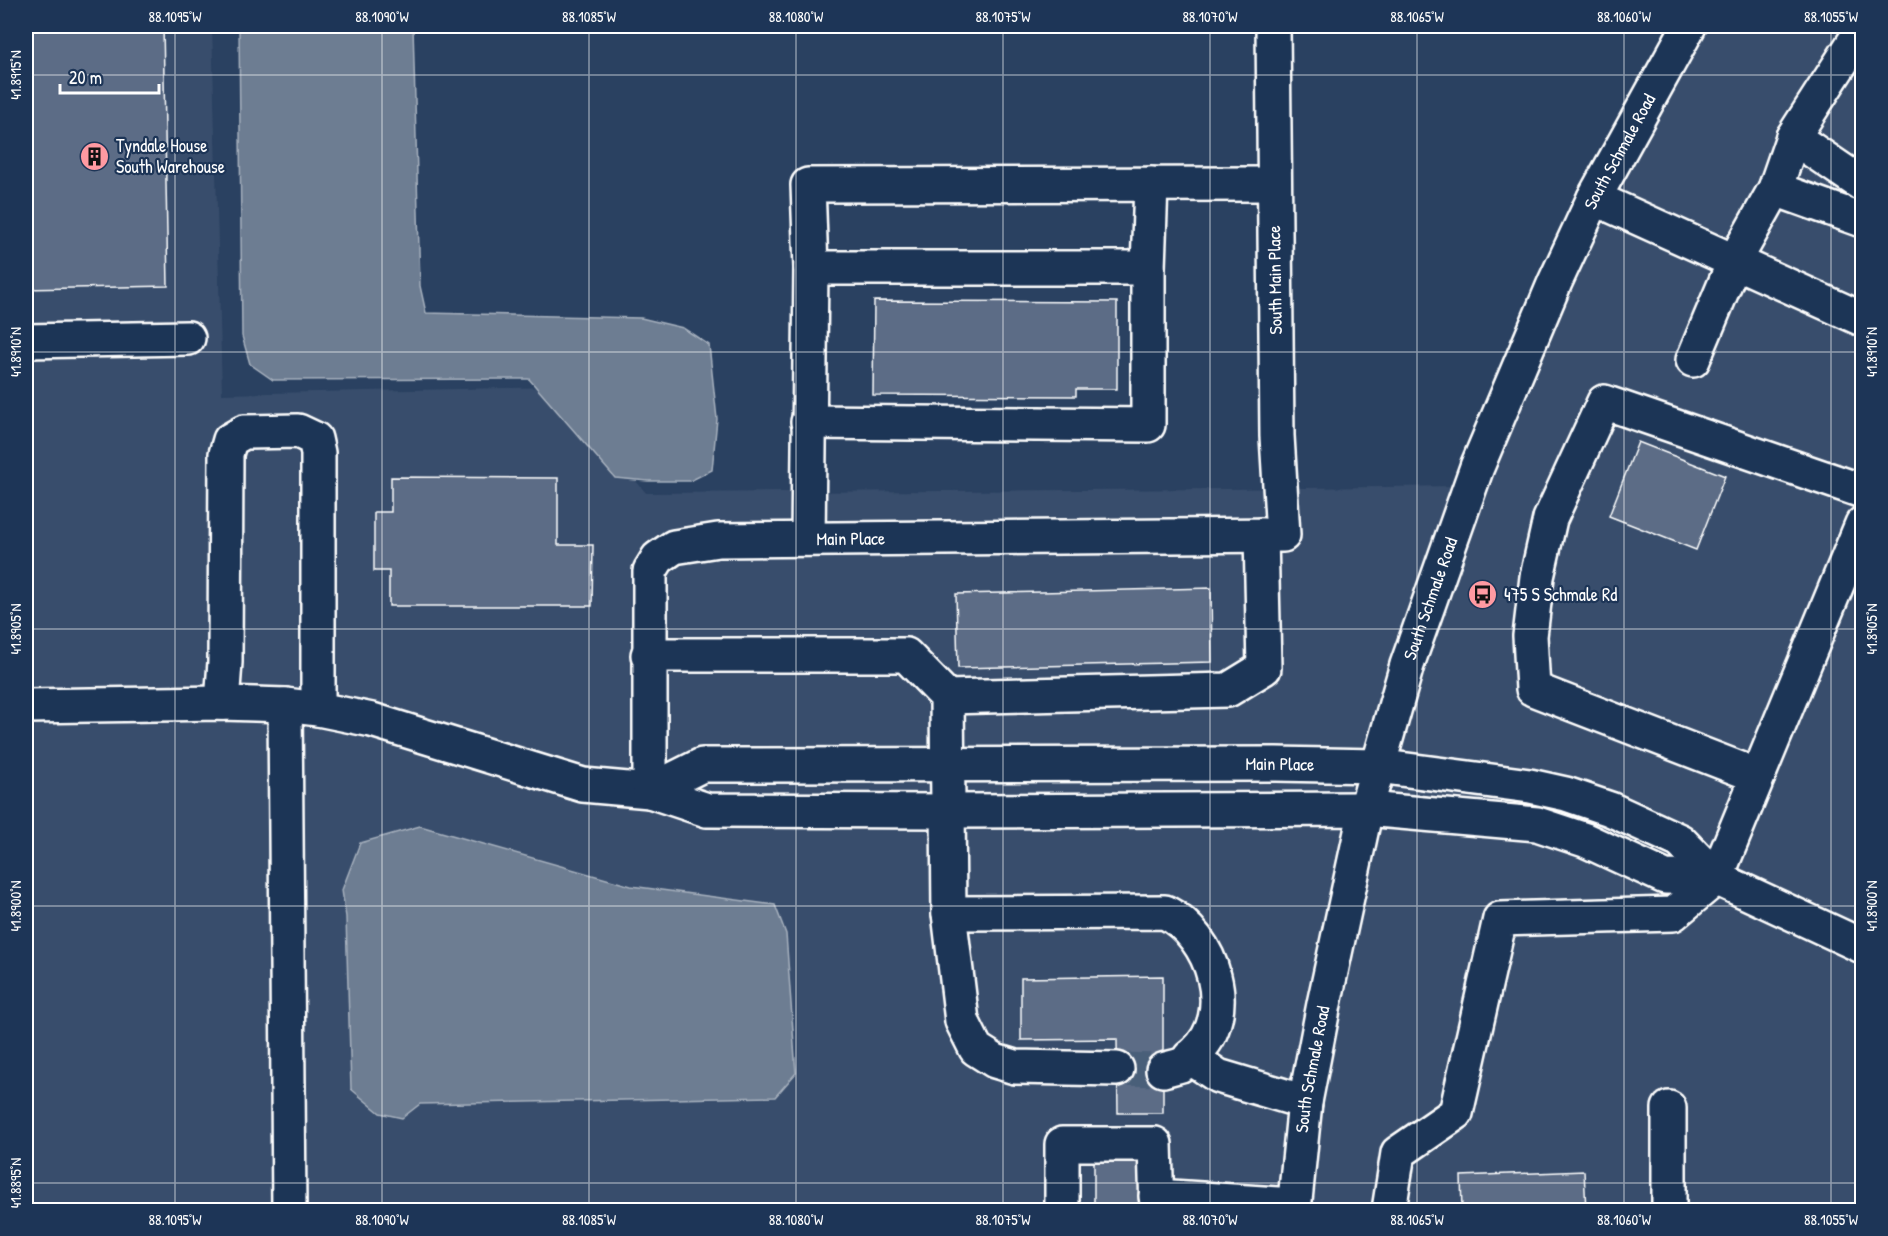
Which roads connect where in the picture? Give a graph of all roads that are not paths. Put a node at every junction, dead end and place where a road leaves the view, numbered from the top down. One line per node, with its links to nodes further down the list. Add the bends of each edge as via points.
1 (1273, 26): 6 (street, South Main Place)
2 (1689, 26): 9 (street, South Schmale Road)
3 (1859, 29): 4 (street)
4 (1793, 137): 7 (street); 8 (street)
5 (1151, 184): 6 (street); 12 (street, via 808,185); 13 (street)
6 (1274, 184): 21 (street, South Main Place, via 1277,436)
7 (1863, 184)
8 (1775, 189): 10 (street); 11 (street)
9 (1594, 198): 11 (street); 30 (street, South Schmale Road, via 1477,467 1407,665)
10 (1863, 220)
11 (1734, 262): 14 (street); 17 (street)
12 (811, 268): 13 (street); 18 (street)
13 (1148, 268): 18 (street, via 1148,425)
14 (1863, 319)
15 (188, 338): 16 (street)
16 (26, 341)
17 (1693, 360)
18 (808, 422): 22 (street)
19 (1863, 491): 31 (street, via 1604,402 1550,519 1537,577 1530,636 1533,689)
20 (1863, 524): 31 (street)
21 (1272, 535): 22 (street, Main Place); 24 (street, South Main Place, via 1264,668 1228,690)
22 (808, 539): 23 (street, Main Place, via 718,540 675,547 657,558 650,572)
23 (648, 655): 24 (street, via 906,655); 32 (street, Main Place)
24 (947, 697): 29 (street)
25 (222, 703): 26 (street); 27 (street); 28 (street, via 226,454 230,440 244,432 298,431 315,439 318,453)
26 (285, 705): 28 (street); 43 (street)
27 (26, 706)
28 (318, 709): 32 (street, via 372,720 583,785)
29 (948, 764): 30 (street, Main Place); 32 (street, Main Place, via 702,765); 34 (street)
30 (1377, 766): 33 (street, South Schmale Road); 35 (street, Main Place, via 1566,794 1680,841)
31 (1758, 776): 35 (street)
32 (650, 791): 34 (street, via 707,810)
33 (1366, 808): 34 (street); 35 (street, via 1537,824 1585,840 1665,877); 39 (street, South Schmale Road)
34 (948, 811): 36 (street)
35 (1716, 878): 37 (street); 45 (street, via 1673,914 1500,919 1456,1113 1398,1153)
36 (949, 913): 38 (street, via 962,1021 976,1049 1015,1067); 39 (street, via 1165,912 1177,918 1194,934 1210,962 1216,989 1216,1021 1202,1047 1177,1064)
37 (1863, 946)
38 (1117, 1069)
39 (1305, 1102): 42 (street, South Schmale Road)
40 (1669, 1108): 46 (street)
41 (1156, 1203): 42 (street); 44 (street, via 1155,1144 1062,1144)
42 (1294, 1208)
43 (289, 1210)
44 (1062, 1210)
45 (1389, 1210)
46 (1670, 1210)

